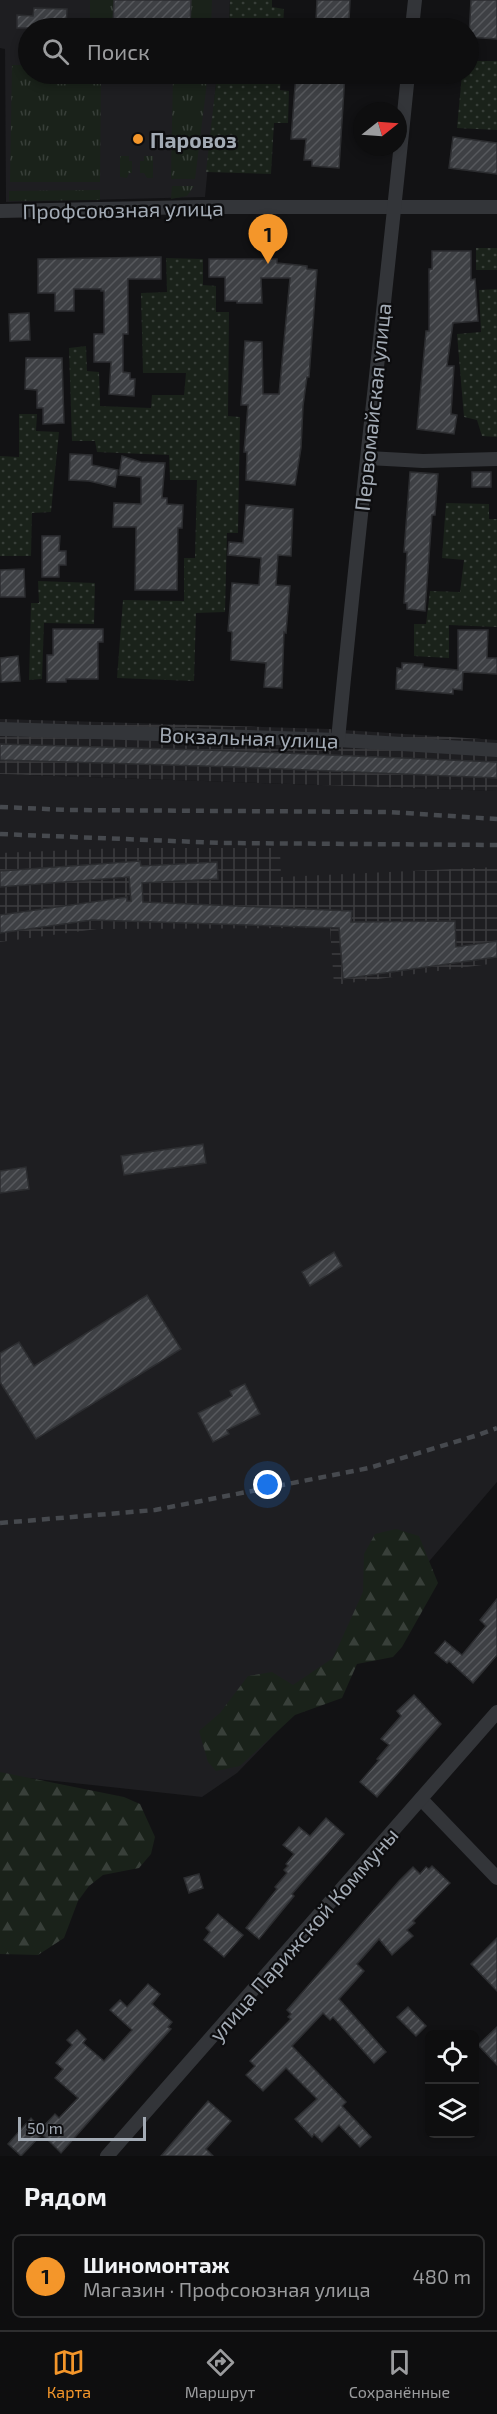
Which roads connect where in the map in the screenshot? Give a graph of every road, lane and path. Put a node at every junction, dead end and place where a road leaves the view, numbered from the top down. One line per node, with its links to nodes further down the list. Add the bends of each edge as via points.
1 (415, 0): 2 (street)
2 (413, 18)
3 (407, 84): 4 (street, Первомайская улица)
4 (395, 207): 5 (street, Профсоюзная улица); 6 (street, Профсоюзная улица); 7 (street, Первомайская улица)
5 (497, 207)
6 (0, 211)
7 (368, 458): 8 (street); 10 (street, Первомайская улица)
8 (497, 459)
9 (0, 729): 10 (street, Вокзальная улица)
10 (338, 740): 11 (street, Вокзальная улица)
11 (497, 750)
12 (497, 1712): 13 (street, улица Парижской Коммуны)
13 (421, 1799): 14 (street); 15 (street, улица Парижской Коммуны)
14 (497, 1878)
15 (107, 2156)

